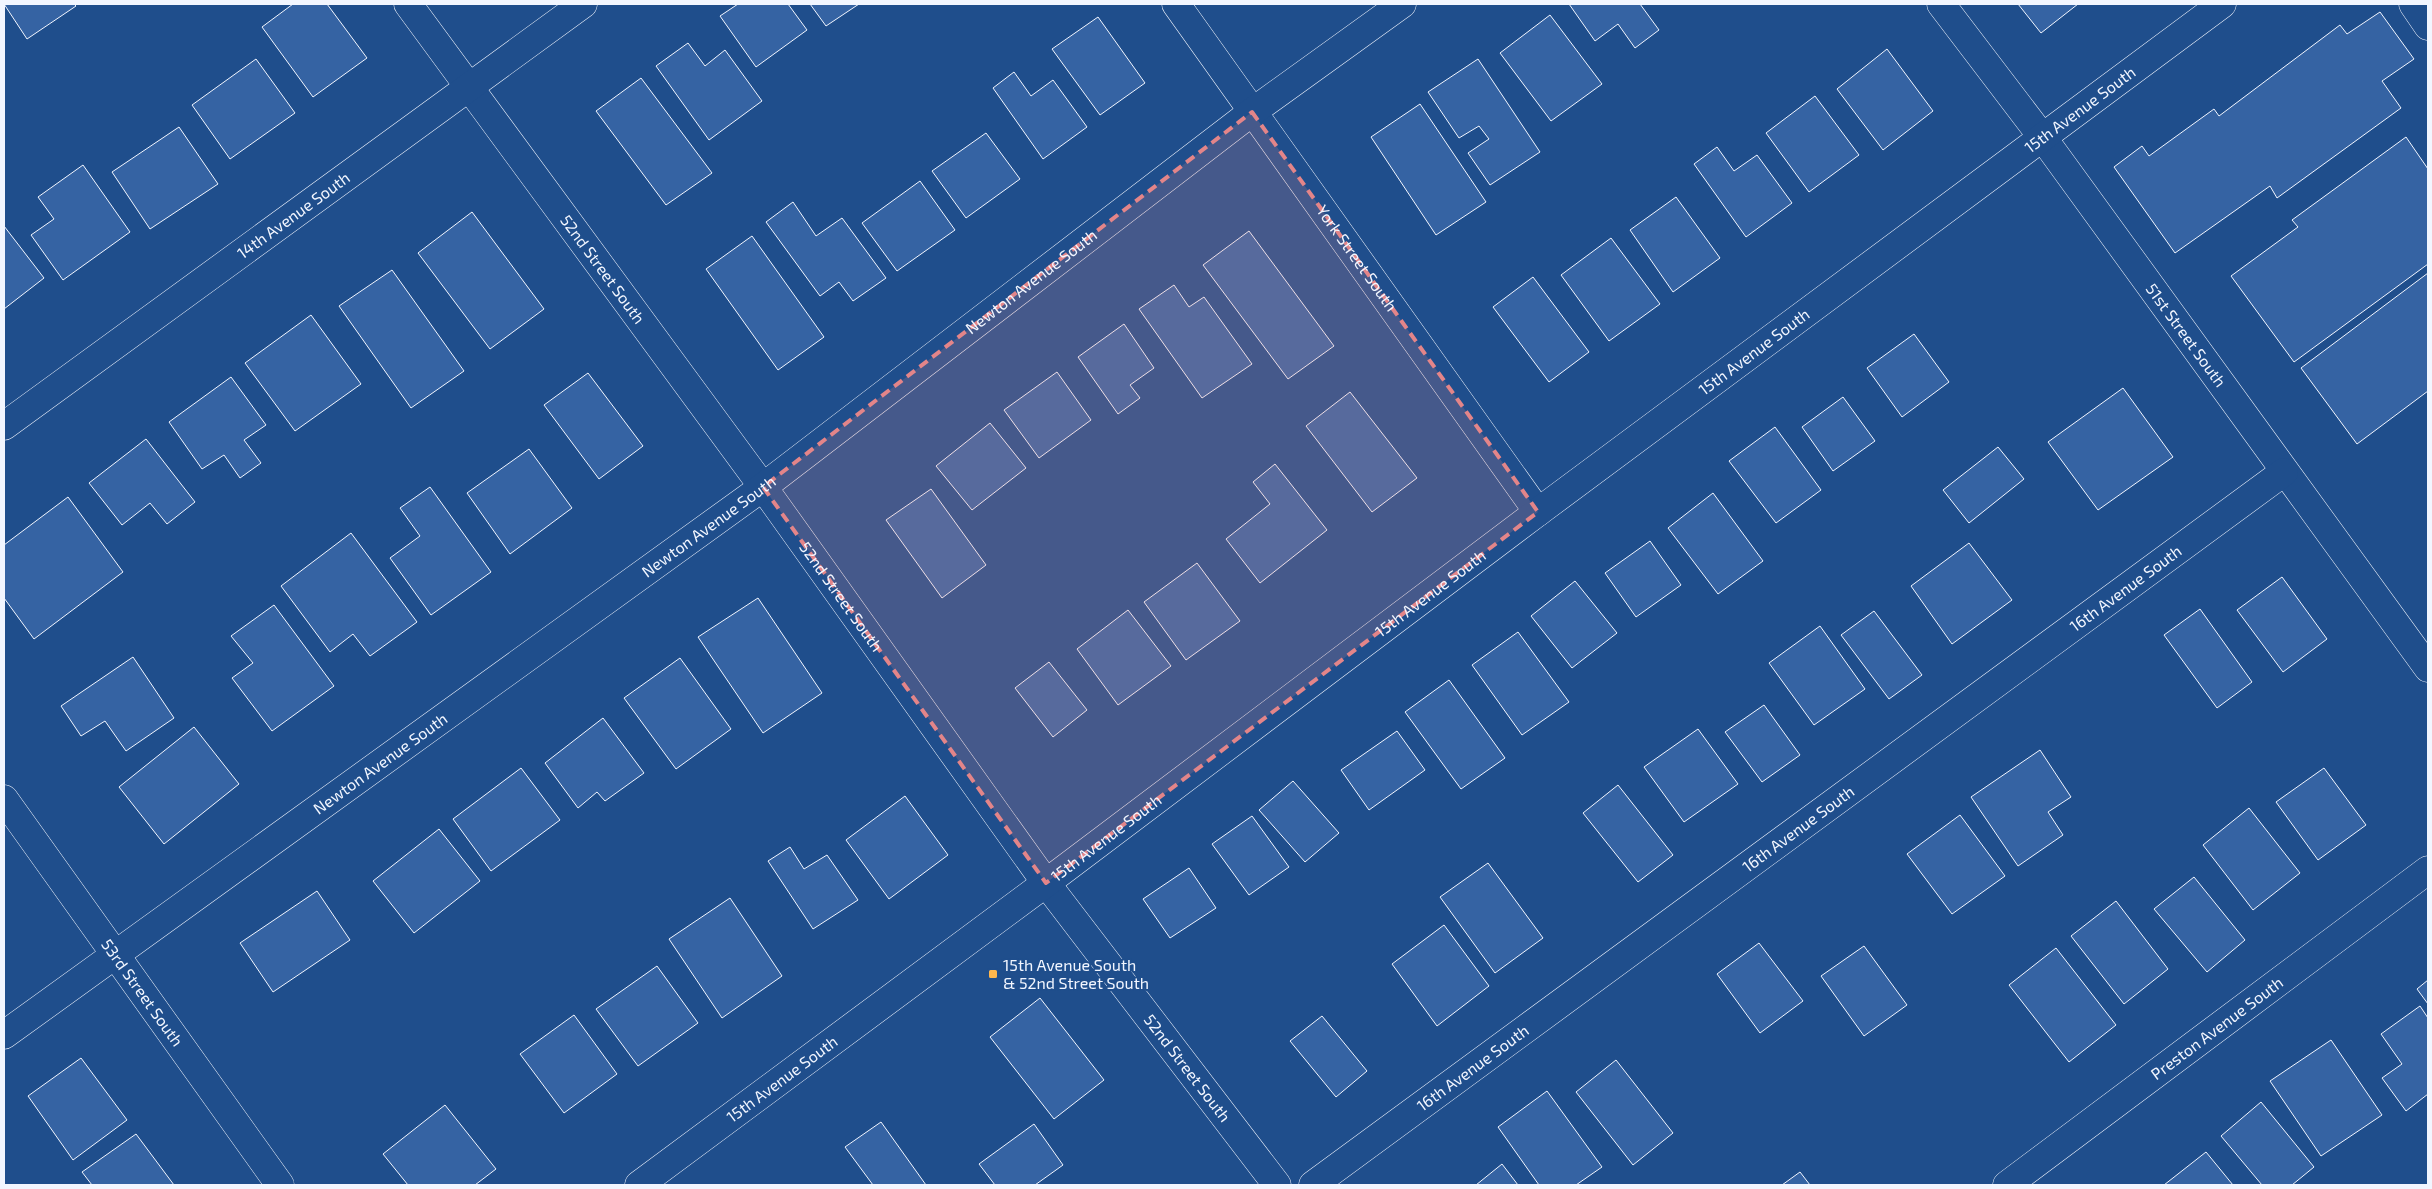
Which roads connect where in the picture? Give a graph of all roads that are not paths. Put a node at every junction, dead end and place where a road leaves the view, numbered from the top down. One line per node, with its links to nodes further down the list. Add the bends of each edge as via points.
1 (408, 4): 9 (street, 52nd Street South)
2 (583, 4): 9 (street, 14th Avenue South)
3 (1176, 4): 10 (street, York Street South)
4 (1402, 4): 10 (street, Newton Avenue South)
5 (1942, 4): 11 (street, 51st Street South)
6 (2222, 4): 11 (street, 15th Avenue South)
7 (2413, 4): 8 (street)
8 (2428, 26)
9 (469, 86): 12 (street, 14th Avenue South); 14 (street, 52nd Street South)
10 (1252, 112): 14 (street, Newton Avenue South); 15 (street, York Street South)
11 (2043, 138): 13 (street, 51st Street South); 15 (street, 15th Avenue South)
12 (4, 426)
13 (2284, 472): 16 (street, 51st Street South); 25 (street, 16th Avenue South)
14 (762, 487): 19 (street, 52nd Street South); 20 (street, Newton Avenue South)
15 (1538, 512): 19 (street, 15th Avenue South)
16 (2428, 668)
17 (4, 799): 20 (street, 53rd Street South)
18 (2428, 870): 26 (street, Preston Avenue South)
19 (1046, 883): 23 (street, 15th Avenue South); 24 (street, 52nd Street South)
20 (114, 955): 21 (street, Newton Avenue South); 22 (street, 53rd Street South)
21 (4, 1036)
22 (280, 1185)
23 (640, 1185)
24 (1277, 1185)
25 (1313, 1185)
26 (2007, 1185)

